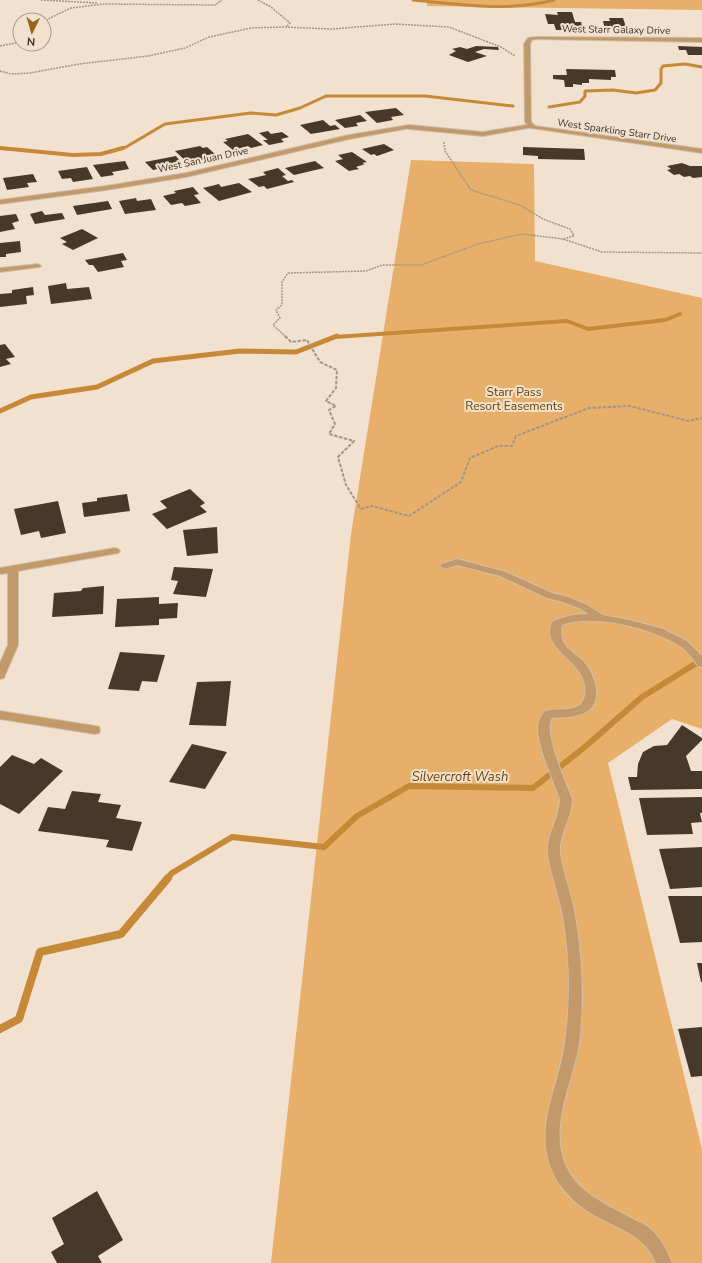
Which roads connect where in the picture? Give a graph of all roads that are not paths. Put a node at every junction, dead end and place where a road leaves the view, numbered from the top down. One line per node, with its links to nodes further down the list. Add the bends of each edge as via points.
1 (702, 40): 2 (street, West Starr Galaxy Drive, via 530,39 527,44 528,120)
2 (532, 126): 3 (street, West Sparkling Starr Drive); 4 (street, West San Juan Drive, via 482,134 408,127 349,137 186,175)
3 (702, 151)
4 (0, 202)
5 (38, 266): 6 (street)
6 (0, 270)
7 (115, 551): 9 (street)
8 (445, 566): 11 (street, via 457,562 503,574 550,596 566,599 584,607)
9 (13, 569): 10 (street); 13 (street, via 13,644)
10 (0, 571)
11 (600, 618): 12 (street, via 662,631 685,644); 16 (street, via 571,618 557,623 555,635 559,645 588,674 592,693 589,703 584,708 574,712 549,714 543,728 566,799 554,853 570,916 576,982 572,1043 552,1128 553,1153 561,1173 574,1190 591,1205 644,1233 660,1253)
12 (702, 663)
13 (0, 675)
14 (0, 715): 15 (street)
15 (94, 730)
16 (664, 1263)

